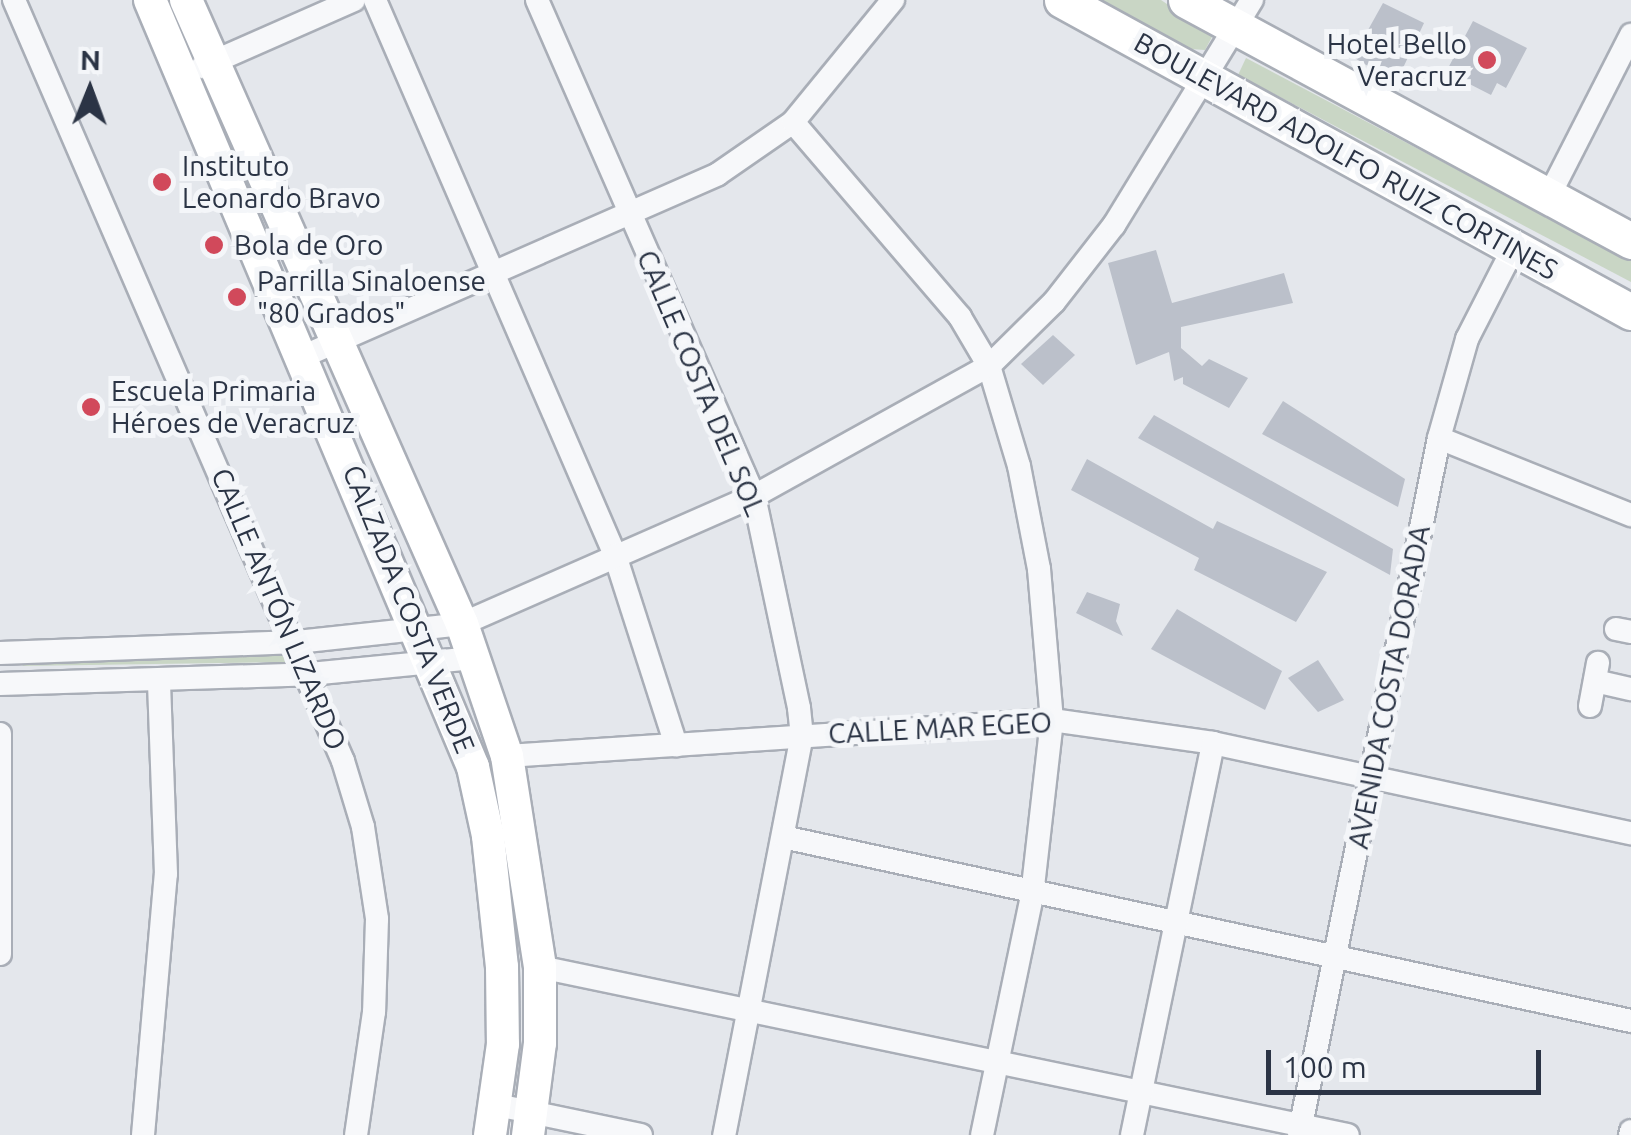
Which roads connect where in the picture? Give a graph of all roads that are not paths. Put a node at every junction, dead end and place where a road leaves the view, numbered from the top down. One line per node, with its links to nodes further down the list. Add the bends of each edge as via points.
1 (14, 0): 32 (street, CALLE ANTÓN LIZARDO)
2 (150, 0): 13 (main road, CALZADA COSTA VERDE)
3 (186, 0): 12 (main road, CALZADA COSTA VERDE)
4 (354, 0): 12 (street)
5 (376, 0): 21 (street)
6 (537, 0): 17 (street, CALLE COSTA DEL SOL)
7 (893, 0): 15 (street)
8 (1062, 0): 14 (main road, BOULEVARD ADOLFO RUIZ CORTINES)
9 (1186, 0): 10 (main road)
10 (1244, 14): 14 (street); 16 (main road)
11 (1631, 35): 16 (street)
12 (213, 62): 13 (street); 23 (main road, CALZADA COSTA VERDE)
13 (183, 75): 20 (main road, CALZADA COSTA VERDE)
14 (1206, 80): 19 (main road, BOULEVARD ADOLFO RUIZ CORTINES); 25 (street, via 1114,225 1054,302)
15 (793, 122): 17 (street, via 718,174); 25 (street, via 960,318)
16 (1549, 196): 18 (main road)
17 (628, 214): 21 (street); 27 (street, CALLE COSTA DEL SOL)
18 (1631, 242)
19 (1513, 249): 22 (main road, BOULEVARD ADOLFO RUIZ CORTINES); 26 (street, AVENIDA COSTA DORADA, via 1467,339)
20 (262, 257): 23 (street, via 274,264 304,332); 24 (main road, CALZADA COSTA VERDE)
21 (490, 272): 23 (street); 29 (street)
22 (1631, 312)
23 (336, 343): 24 (street); 30 (main road, CALZADA COSTA VERDE)
24 (304, 356): 31 (main road, CALZADA COSTA VERDE)
25 (989, 366): 27 (street); 41 (street, via 1019,466 1038,569)
26 (1439, 438): 28 (street); 47 (street, AVENIDA COSTA DORADA)
27 (754, 496): 29 (street); 43 (street, CALLE COSTA DEL SOL, via 776,577)
28 (1631, 515)
29 (615, 555): 30 (street); 45 (street)
30 (462, 624): 31 (street); 34 (main road, CALZADA COSTA VERDE)
31 (421, 632): 32 (street); 35 (main road, CALZADA COSTA VERDE)
32 (297, 642): 33 (street); 36 (street, CALLE ANTÓN LIZARDO)
33 (0, 653)
34 (473, 658): 35 (street); 46 (main road, CALZADA COSTA VERDE)
35 (435, 666): 36 (street); 59 (main road, CALZADA COSTA VERDE, via 473,767 491,853 502,966)
36 (310, 674): 37 (street); 63 (street, CALLE ANTÓN LIZARDO, via 363,827 376,919 374,1012)
37 (158, 681): 38 (street); 62 (street, via 166,874)
38 (0, 684)
39 (1631, 689): 40 (street, via 1596,672)
40 (1590, 706)
41 (1052, 720): 43 (street, CALLE MAR EGEO); 44 (street, CALLE MAR EGEO); 50 (street)
42 (0, 734): 52 (street)
43 (802, 735): 45 (street, CALLE MAR EGEO); 49 (street, CALLE COSTA DEL SOL)
44 (1213, 743): 47 (street, CALLE MAR EGEO); 51 (street)
45 (676, 746): 46 (street, CALLE MAR EGEO)
46 (507, 756): 54 (main road, CALZADA COSTA VERDE)
47 (1369, 775): 48 (street, CALLE MAR EGEO); 53 (street, AVENIDA COSTA DORADA)
48 (1631, 833)
49 (783, 838): 50 (street); 55 (street, CALLE COSTA DEL SOL)
50 (1032, 896): 51 (street); 57 (street)
51 (1176, 926): 53 (street); 58 (street)
52 (0, 954)
53 (1336, 962): 56 (street); 61 (street, AVENIDA COSTA DORADA)
54 (540, 967): 55 (street); 60 (main road, CALZADA COSTA VERDE)
55 (751, 1007): 57 (street); 65 (street, CALLE COSTA DEL SOL)
56 (1631, 1021)
57 (998, 1061): 58 (street); 66 (street)
58 (1141, 1092): 61 (street); 67 (street)
59 (493, 1120): 60 (street)
60 (530, 1123): 64 (street)
61 (1300, 1130): 68 (street)
62 (143, 1135)
63 (356, 1135)
64 (641, 1135)
65 (724, 1135)
66 (982, 1135)
67 (1132, 1135)
68 (1348, 1135)

